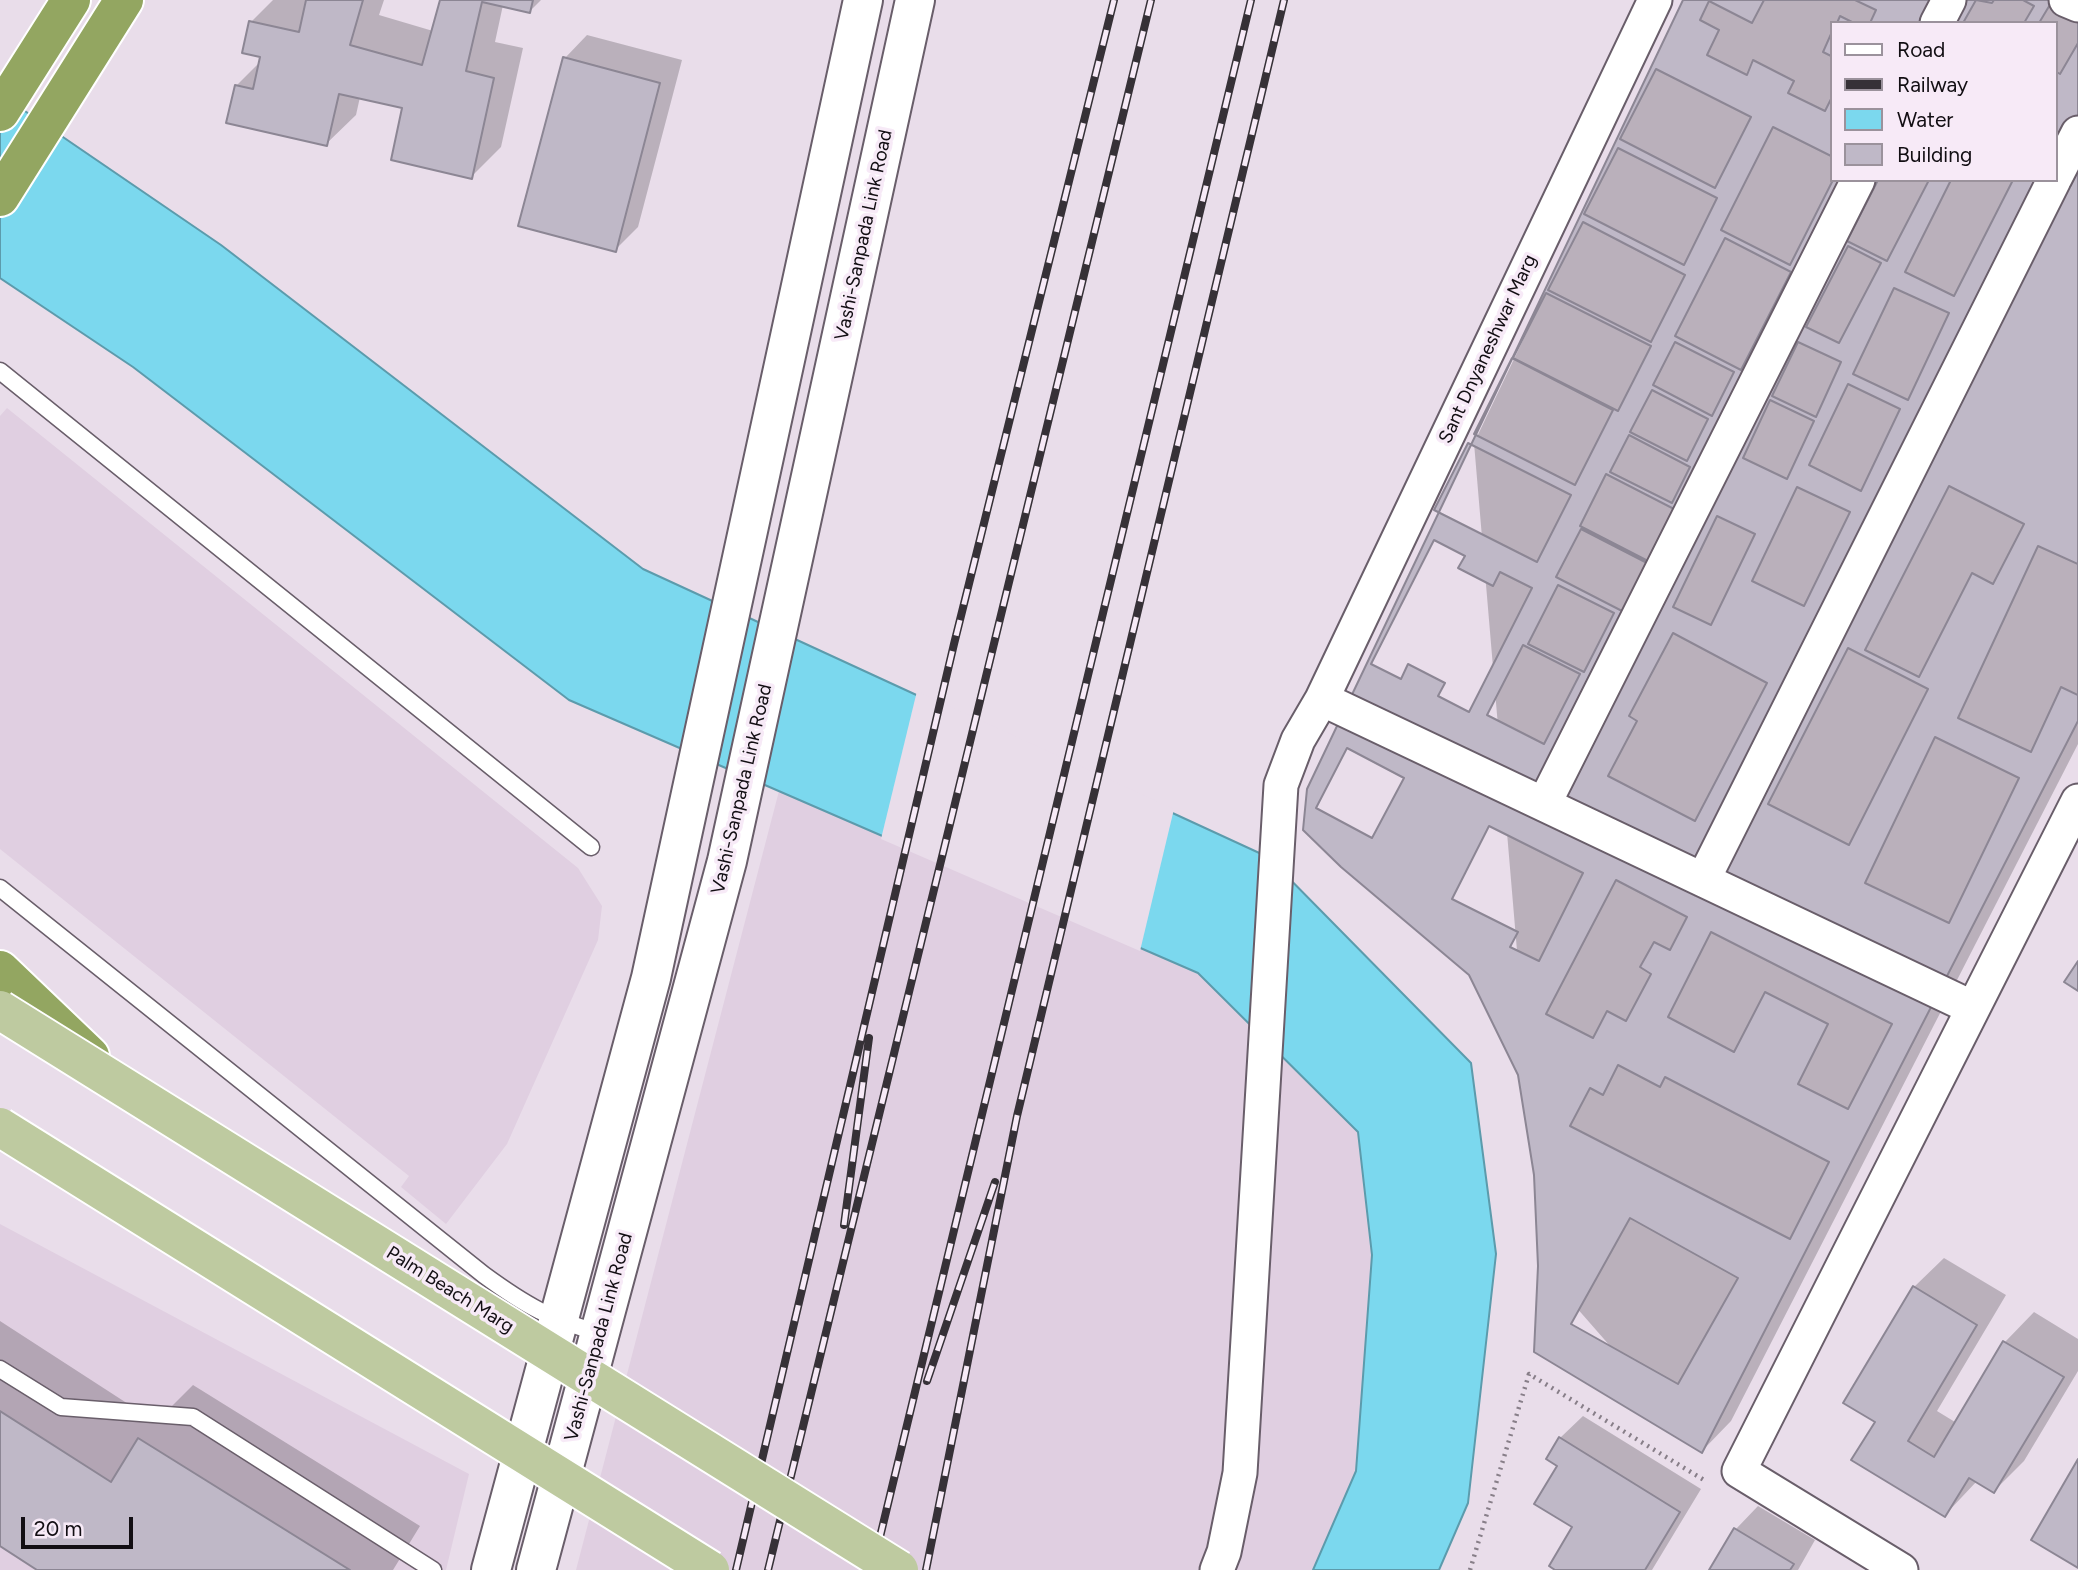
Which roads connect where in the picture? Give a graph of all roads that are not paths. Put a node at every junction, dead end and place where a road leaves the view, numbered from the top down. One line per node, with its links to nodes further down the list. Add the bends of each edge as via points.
1 (71, 0): 10 (highway)
2 (124, 0): 17 (highway)
3 (863, 0): 12 (main road)
4 (1654, 0): 19 (street, Sant Dnyaneshwar Marg)
5 (1949, 0): 9 (street)
6 (2066, 0): 8 (street)
7 (903, 3): 13 (main road, Vashi-Sanpada Link Road)
8 (2078, 5)
9 (1938, 21)
10 (0, 112)
11 (2078, 133): 14 (street)
12 (829, 155): 13 (main road); 32 (main road, via 650,978)
13 (879, 166): 33 (main road, Vashi-Sanpada Link Road, via 727,861)
14 (2057, 175)
15 (1857, 182): 21 (street)
16 (2053, 182): 23 (street)
17 (0, 197)
18 (0, 371): 22 (lane)
19 (1322, 699): 21 (street); 40 (street, Sant Dnyaneshwar Marg, via 1298,740 1281,785 1240,1473)
20 (2078, 802): 26 (street)
21 (1544, 804): 23 (street)
22 (591, 847)
23 (1703, 880): 26 (street)
24 (0, 888): 32 (lane, via 484,1275)
25 (0, 971): 28 (highway, bridge)
26 (1973, 1008): 41 (street, via 1738,1471)
27 (0, 1010): 28 (main road, Palm Beach Marg, bridge)
28 (120, 1084): 39 (main road, Palm Beach Marg, bridge)
29 (0, 1127): 31 (main road, bridge)
30 (0, 1143): 31 (highway, bridge)
31 (68, 1170): 38 (main road, bridge)
32 (557, 1322): 33 (lane); 36 (main road)
33 (600, 1333): 37 (main road, Vashi-Sanpada Link Road)
34 (0, 1369): 35 (lane, via 61,1407 193,1417)
35 (433, 1570)
36 (491, 1570)
37 (536, 1570)
38 (710, 1570)
39 (899, 1570)
40 (1217, 1570)
41 (1901, 1570)

